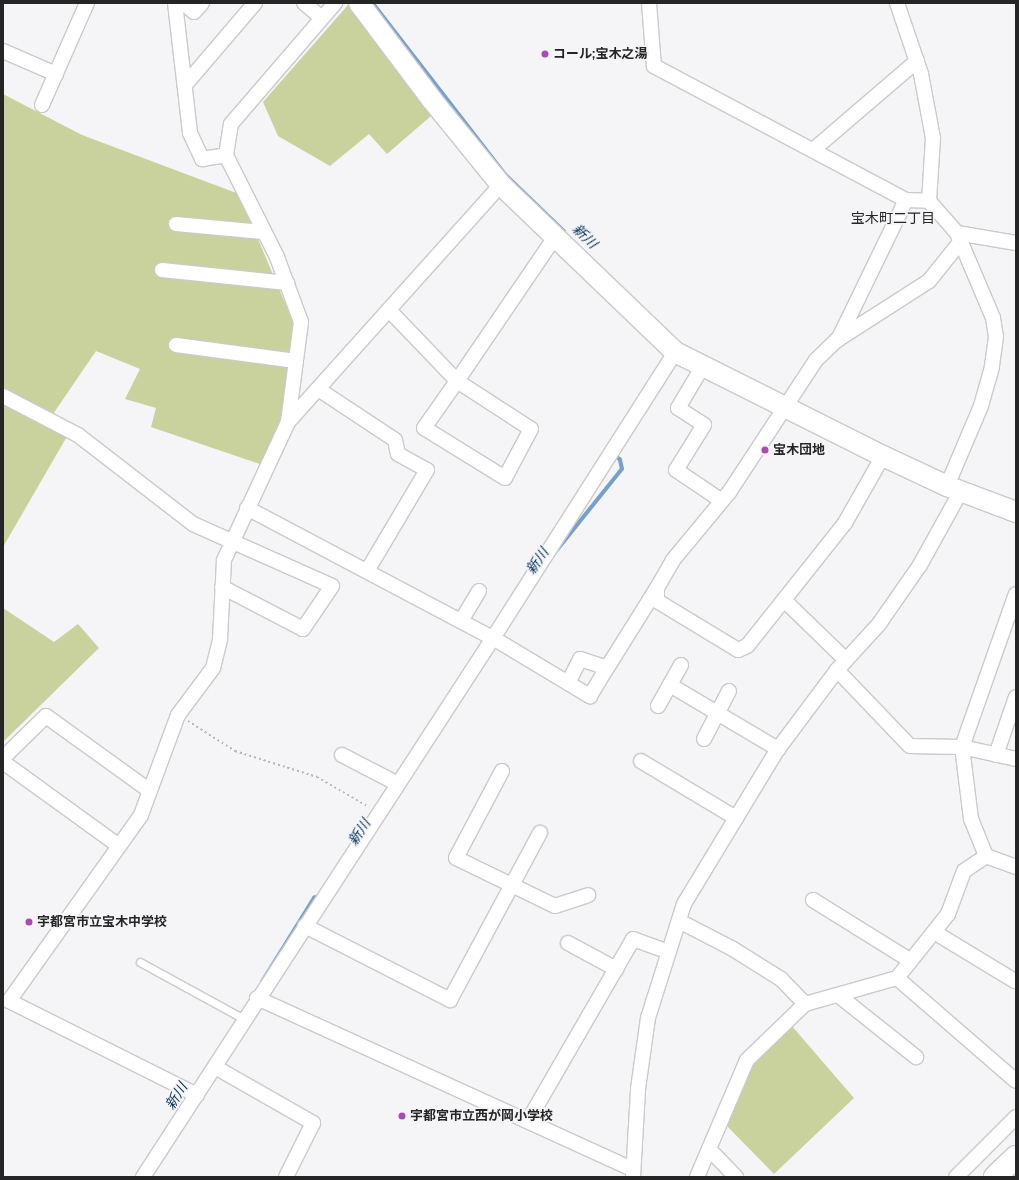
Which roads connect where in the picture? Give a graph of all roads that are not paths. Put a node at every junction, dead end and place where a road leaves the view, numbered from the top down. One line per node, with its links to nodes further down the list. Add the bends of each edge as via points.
1 (87, 3): 14 (street)
2 (175, 3): 15 (street)
3 (183, 3): 4 (street, via 194,12)
4 (202, 3)
5 (255, 3): 15 (street)
6 (304, 3): 11 (street)
7 (335, 3): 11 (street)
8 (359, 3): 19 (street, via 432,100)
9 (649, 3): 17 (street, via 654,66)
10 (896, 3): 13 (street)
11 (322, 18): 18 (street, via 231,124)
12 (3, 51): 14 (street)
13 (917, 61): 17 (street); 21 (street, via 933,138)
14 (56, 74): 16 (street)
15 (185, 85): 18 (street, via 190,133 202,159)
16 (42, 105)
17 (813, 150): 20 (street)
18 (226, 155): 23 (street)
19 (501, 184): 24 (street); 29 (street)
20 (906, 200): 21 (street); 30 (street)
21 (929, 201): 25 (street)
22 (176, 224): 23 (street)
23 (263, 232): 28 (street)
24 (555, 237): 32 (street); 35 (street)
25 (959, 237): 26 (street); 30 (street, via 929,281); 41 (street, via 993,318 996,337 992,367)
26 (1016, 243)
27 (162, 270): 28 (street)
28 (287, 284): 33 (street, via 301,322)
29 (389, 310): 35 (street); 36 (street)
30 (838, 340): 38 (street, via 816,360)
31 (176, 344): 33 (street)
32 (675, 352): 34 (street); 53 (street)
33 (296, 361): 39 (street)
34 (703, 366): 38 (street); 42 (street, via 678,408 704,425 676,470)
35 (456, 381): 35 (street, via 424,428 505,478 530,430)
36 (318, 389): 39 (street); 46 (street, via 395,440 398,454 427,470)
37 (3, 396): 45 (street, via 78,435 193,524)
38 (785, 407): 40 (street); 42 (street)
39 (288, 422): 43 (street)
40 (883, 456): 41 (street); 51 (street, via 845,522)
41 (954, 489): 44 (street); 55 (street, via 920,565 879,624)
42 (722, 501): 48 (street, via 673,560)
43 (247, 508): 45 (street); 46 (street)
44 (1016, 512)
45 (233, 540): 47 (street, via 224,560); 47 (street, via 332,586 303,629)
46 (367, 571): 52 (street)
47 (222, 587): 74 (street, via 220,639 213,668 178,715)
48 (657, 588): 51 (street, via 657,601 738,650 746,646); 56 (street)
49 (479, 591): 52 (street)
50 (1016, 594): 64 (street)
51 (784, 600): 55 (street)
52 (461, 621): 53 (street)
53 (493, 638): 57 (street); 73 (street)
54 (681, 665): 58 (street)
55 (841, 665): 64 (street, via 910,746); 65 (street)
56 (607, 668): 57 (street, via 580,659); 57 (street, via 590,696)
57 (568, 683)
58 (670, 685): 61 (street); 62 (street)
59 (729, 691): 62 (street)
60 (1016, 697): 67 (street)
61 (658, 706)
62 (717, 713): 63 (street); 65 (street)
63 (704, 739)
64 (962, 747): 67 (street); 78 (street, via 971,819)
65 (778, 749): 75 (street)
66 (342, 755): 73 (street)
67 (996, 755): 69 (street)
68 (3, 758): 74 (street, via 46,716)
69 (1016, 759)
70 (641, 761): 75 (street)
71 (3, 762): 77 (street)
72 (502, 770): 80 (street, via 456,858)
73 (398, 784): 84 (street)
74 (150, 791): 77 (street, via 141,815)
75 (736, 818): 83 (street, via 684,904)
76 (540, 833): 80 (street)
77 (119, 846): 96 (street)
78 (986, 856): 79 (street); 85 (street, via 964,870 948,914)
79 (1016, 867)
80 (513, 887): 81 (street, via 555,906); 84 (street, via 450,1000)
81 (588, 895)
82 (813, 900): 88 (street)
83 (679, 921): 87 (street); 95 (street, via 733,949 781,980)
84 (305, 926): 94 (street)
85 (934, 932): 88 (street); 92 (street)
86 (568, 943): 90 (street)
87 (669, 952): 90 (street, via 633,939); 106 (street, via 648,1018 638,1089)
88 (911, 961): 91 (street)
89 (140, 962): 97 (lane)
90 (616, 969): 103 (street)
91 (897, 978): 93 (street); 100 (street)
92 (1015, 981)
93 (838, 995): 95 (street); 98 (street)
94 (257, 998): 97 (street); 103 (street)
95 (805, 1004): 104 (street, via 747,1060)
96 (6, 1005): 101 (street)
97 (244, 1019): 99 (street)
98 (916, 1057)
99 (215, 1067): 101 (street); 108 (street, via 313,1122)
100 (1016, 1081)
101 (197, 1095): 107 (street)
102 (1016, 1117): 111 (street)
103 (528, 1121): 106 (street)
104 (709, 1149): 109 (street); 110 (street)
105 (1016, 1157): 112 (highway)
106 (633, 1173)
107 (143, 1177)
108 (286, 1177)
109 (697, 1177)
110 (736, 1177)
111 (956, 1177)
112 (995, 1177)

